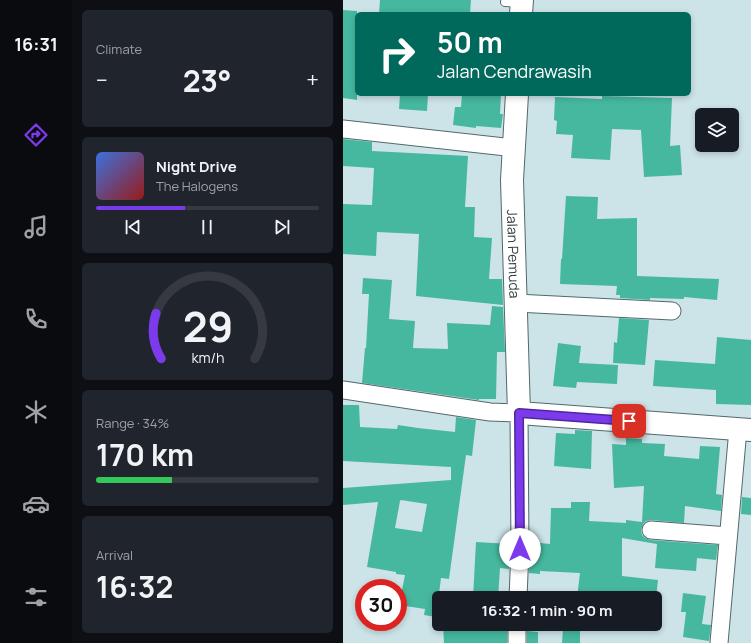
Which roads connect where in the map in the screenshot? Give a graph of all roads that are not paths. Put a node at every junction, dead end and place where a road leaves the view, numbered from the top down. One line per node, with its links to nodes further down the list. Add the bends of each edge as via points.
1 (517, 96): 3 (main road, Jalan Pemuda)
2 (343, 129): 3 (street)
3 (514, 148): 4 (main road, Jalan Pemuda, via 512,180)
4 (516, 303): 5 (street); 7 (main road, Jalan Pemuda)
5 (672, 311)
6 (343, 390): 7 (street, via 490,412)
7 (519, 413): 8 (main road); 11 (street)
8 (745, 430): 10 (street)
9 (651, 530): 10 (street)
10 (728, 536): 14 (street)
11 (518, 591)
12 (517, 631): 13 (street)
13 (517, 643)
14 (719, 643)

